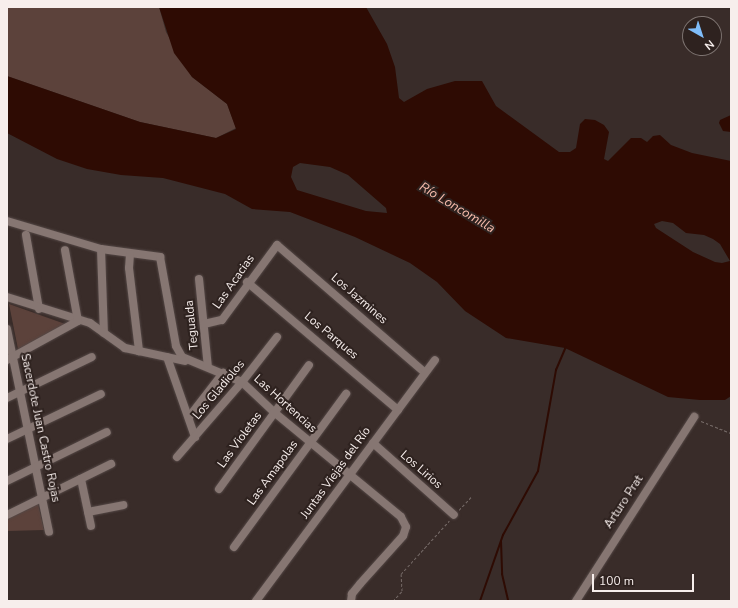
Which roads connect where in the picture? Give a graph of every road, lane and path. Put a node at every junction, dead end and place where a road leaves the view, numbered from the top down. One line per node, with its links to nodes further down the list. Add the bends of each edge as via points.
1 (7, 221): 4 (street)
2 (26, 235): 10 (street)
3 (277, 245): 8 (street, Las Acacias); 24 (street, Los Jazmines)
4 (101, 248): 6 (street); 14 (street)
5 (65, 250): 11 (street)
6 (130, 254): 16 (street, via 129,268); 21 (street, via 160,256 176,346)
7 (199, 279): 12 (street, Tegualda)
8 (247, 282): 12 (street, Las Acacias, via 222,320); 31 (street, Los Parques)
9 (7, 297): 10 (street, Las Hortencias)
10 (39, 309): 11 (street, Las Hortencias)
11 (80, 322): 14 (street, Las Hortencias, via 90,324); 19 (street)
12 (204, 324): 23 (street, Tegualda)
13 (7, 329): 19 (street, Sacerdote Juan Castro Rojas)
14 (104, 333): 16 (street, Las Hortencias, via 125,348)
15 (277, 337): 26 (street, Los Gladiolos)
16 (139, 351): 18 (street, Las Hortencias)
17 (92, 357): 27 (street)
18 (167, 357): 21 (street, Las Hortencias); 33 (street)
19 (10, 359): 27 (street, Sacerdote Juan Castro Rojas)
20 (436, 360): 24 (street, Juntas Viejas del Río)
21 (186, 361): 23 (street, Las Hortencias)
22 (309, 366): 32 (street, Las Violetas)
23 (208, 367): 25 (street, Las Hortencias)
24 (424, 372): 31 (street, Juntas Viejas del Río)
25 (223, 373): 26 (street, Las Hortencias); 33 (street)
26 (242, 382): 32 (street, Las Hortencias); 38 (street, Los Gladiolos)
27 (20, 391): 30 (street); 35 (street, Sacerdote Juan Castro Rojas)
28 (101, 394): 35 (street)
29 (346, 394): 40 (street, Las Amapolas)
30 (7, 398)
31 (398, 410): 41 (street, Juntas Viejas del Río)
32 (275, 413): 40 (street, Las Hortencias); 48 (street, Las Violetas)
33 (189, 417): 38 (street)
34 (694, 417): 37 (path); 61 (street, Arturo Prat)
35 (28, 429): 39 (street); 44 (street, Sacerdote Juan Castro Rojas)
36 (107, 432): 44 (street)
37 (731, 434)
38 (196, 437): 42 (street, Los Gladiolos)
39 (7, 439)
40 (310, 443): 45 (street, Las Hortencias); 57 (street, Las Amapolas)
41 (372, 443): 45 (street, Juntas Viejas del Río); 54 (street, Los Lirios)
42 (177, 457)
43 (112, 464): 46 (street)
44 (36, 467): 47 (street); 50 (street, Sacerdote Juan Castro Rojas)
45 (350, 474): 58 (street, Juntas Viejas del Río); 59 (street, Las Hortencias, via 401,517 406,527 404,536 360,584 352,594)
46 (81, 479): 50 (street); 52 (street)
47 (7, 481)
48 (219, 489)
49 (472, 496): 54 (path)
50 (42, 498): 53 (street); 56 (street, Sacerdote Juan Castro Rojas)
51 (123, 505): 52 (street)
52 (88, 512): 55 (street)
53 (7, 515)
54 (454, 515): 60 (path, via 401,574 402,591)
55 (91, 526)
56 (49, 532)
57 (234, 546)
58 (256, 601)
59 (351, 601)
60 (393, 601)
61 (576, 601)

